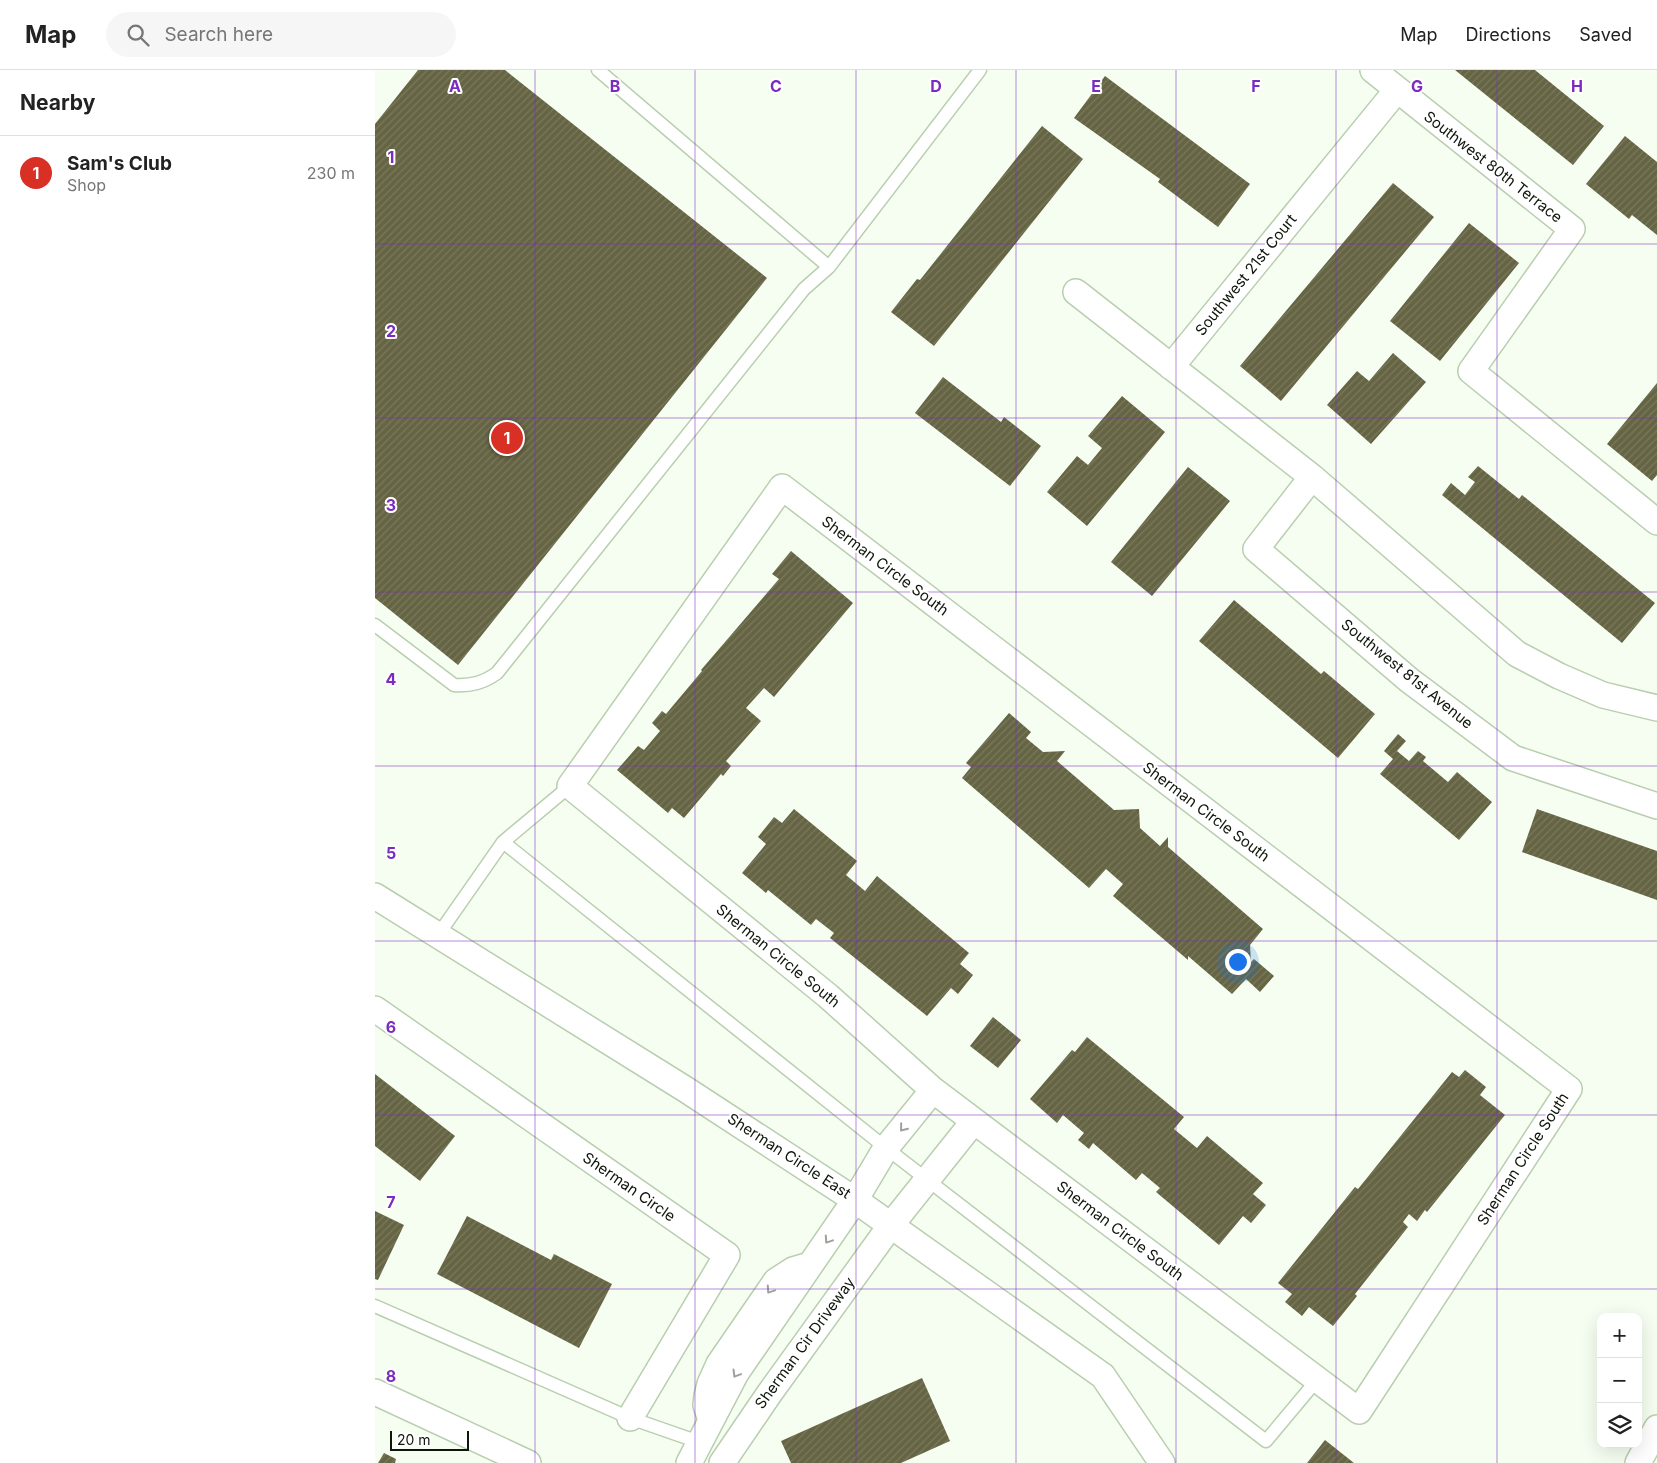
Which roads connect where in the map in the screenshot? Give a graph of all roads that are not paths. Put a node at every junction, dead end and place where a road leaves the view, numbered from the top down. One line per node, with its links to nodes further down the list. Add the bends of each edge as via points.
1 (599, 70): 5 (lane)
2 (980, 70): 5 (lane)
3 (1373, 70): 4 (street, Southwest 80th Terrace)
4 (1397, 90): 7 (street, Southwest 21st Court); 9 (street, Southwest 80th Terrace, via 1572,229 1471,371)
5 (829, 267): 10 (lane, via 805,288 497,673 486,681 469,686 454,685)
6 (1076, 292): 7 (street)
7 (1171, 367): 8 (street)
8 (1312, 477): 11 (street, via 1517,654 1603,695); 13 (street, Southwest 81st Avenue, via 1256,549 1409,680 1513,758)
9 (1657, 522)
10 (375, 626)
11 (1657, 708)
12 (569, 786): 14 (lane); 18 (street, Sherman Circle South, via 828,996); 28 (street, Sherman Circle South, via 782,487 1569,1089 1359,1411)
13 (1657, 806)
14 (503, 842): 16 (lane); 20 (lane)
15 (375, 896): 16 (street, Sherman Circle East)
16 (438, 935): 22 (street, Sherman Circle East, via 685,1089)
17 (375, 1009): 30 (street, Sherman Circle, via 727,1255)
18 (933, 1090): 19 (street, Sherman Circle South); 20 (street, one-way to 20)
19 (974, 1121): 21 (street, Sherman Cir Driveway); 28 (street, Sherman Circle South)
20 (886, 1148): 21 (lane); 22 (street)
21 (928, 1180): 23 (street, Sherman Cir Driveway); 28 (lane, via 1266,1441)
22 (855, 1200): 23 (street, Sherman Circle East); 24 (street, one-way to 24)
23 (891, 1225): 27 (street, Sherman Cir Driveway); 36 (street, Sherman Circle East, via 1103,1376)
24 (810, 1266): 26 (street); 31 (street, one-way to 31, via 793,1270 776,1281 719,1364 707,1396)
25 (375, 1306): 30 (lane)
26 (765, 1332): 27 (street); 31 (street, one-way to 31, via 736,1373)
27 (798, 1353): 35 (street, Sherman Cir Driveway)
28 (1317, 1380)
29 (375, 1392): 34 (street)
30 (631, 1418): 33 (lane)
31 (711, 1420): 33 (street)
32 (1657, 1428): 37 (street)
33 (694, 1453)
34 (528, 1463)
35 (722, 1463)
36 (1162, 1463)
37 (1638, 1463)

